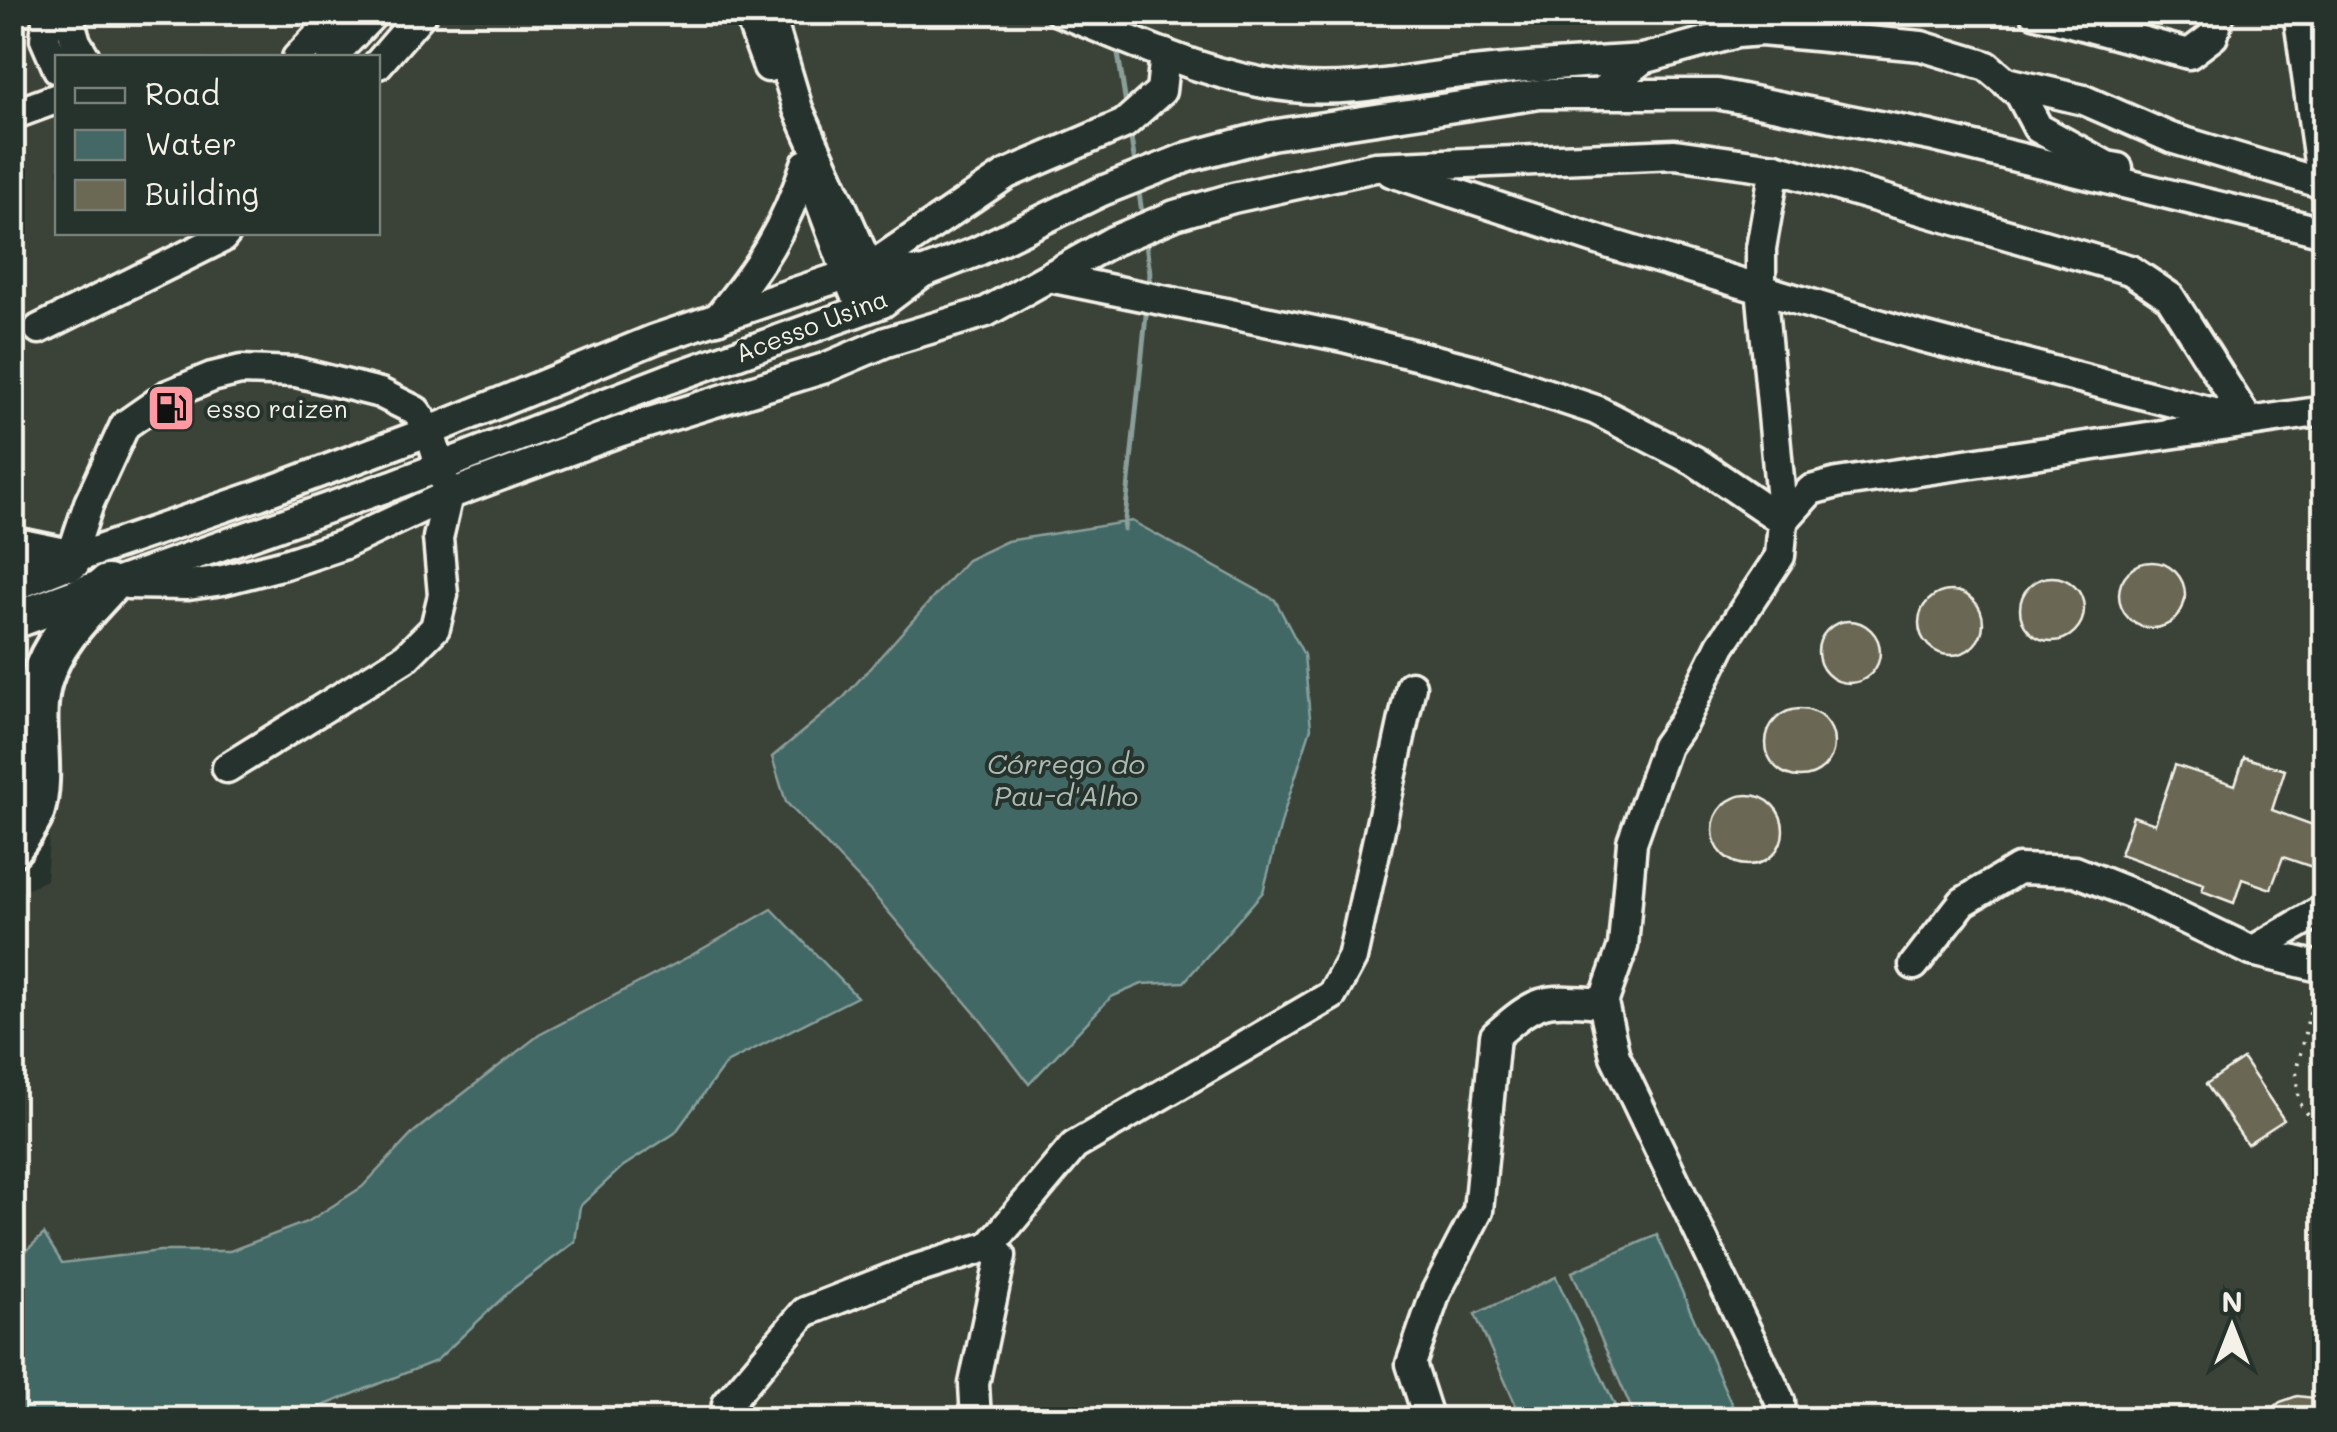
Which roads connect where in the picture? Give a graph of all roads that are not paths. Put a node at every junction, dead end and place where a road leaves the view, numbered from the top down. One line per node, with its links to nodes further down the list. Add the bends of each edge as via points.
1 (48, 12): 19 (street, via 45,39)
2 (67, 12): 14 (street)
3 (342, 12): 15 (street)
4 (374, 12): 16 (street)
5 (423, 12): 18 (street)
6 (748, 12): 29 (street)
7 (770, 12): 29 (street)
8 (1060, 12): 12 (street)
9 (2034, 12): 10 (street, via 2190,54 2213,36)
10 (2220, 12)
11 (2298, 12): 25 (street)
12 (1116, 26): 13 (street)
13 (1166, 54): 21 (street); 36 (street, via 1160,91 1132,118 1006,174)
14 (84, 55)
15 (300, 55)
16 (334, 55)
17 (1642, 60): 20 (street, via 1762,31 1922,46 1987,66); 21 (street); 22 (street)
18 (380, 62)
19 (55, 63)
20 (2006, 82): 26 (street); 32 (street, via 2084,100 2171,138)
21 (1295, 88): 27 (street)
22 (1598, 94): 27 (street, via 1540,94); 28 (street, via 1718,94)
23 (55, 99): 24 (street)
24 (12, 115)
25 (2320, 126): 32 (street)
26 (2038, 128): 28 (street); 33 (street, via 2107,166)
27 (1281, 133): 37 (street, via 1188,157)
28 (2019, 158): 34 (street)
29 (813, 161): 36 (street); 41 (street, via 779,235)
30 (1375, 167): 31 (street, via 1675,154); 38 (street, via 1176,214); 39 (street)
31 (1775, 168): 39 (street); 46 (street, via 2130,270 2170,296)
32 (2324, 184)
33 (2324, 214)
34 (2324, 232)
35 (224, 235): 42 (street)
36 (858, 270): 37 (street, Acesso Usina); 40 (street); 41 (street, Acesso Usina)
37 (922, 273): 40 (street, Acesso Usina)
38 (1049, 278): 40 (street, via 986,312); 51 (street, via 1343,337 1596,410 1695,461)
39 (1762, 287): 46 (street, via 1914,335); 51 (street)
40 (877, 319): 44 (street, Acesso Usina); 48 (street, via 825,368)
41 (716, 320): 43 (street, Acesso Usina)
42 (38, 329)
43 (592, 366): 44 (street); 47 (street, Acesso Usina)
44 (606, 403): 48 (street); 49 (street, Acesso Usina)
45 (2324, 410): 46 (street)
46 (2249, 422): 51 (street, via 1837,483 1811,490)
47 (430, 431): 49 (street); 53 (street, Acesso Usina); 53 (street, via 416,410 344,383 296,372 241,370 212,377 168,395 125,424)
48 (618, 432): 50 (street)
49 (442, 466): 50 (street); 55 (street, Acesso Usina)
50 (448, 496): 55 (street, via 285,564 188,585); 59 (street, via 438,538 443,595 435,628 406,657)
51 (1783, 522): 65 (street, via 1780,556 1666,746 1632,842 1623,946)
52 (12, 548): 53 (highway)
53 (70, 560): 54 (main road, Acesso Usina)
54 (12, 583)
55 (112, 584): 56 (main road, Acesso Usina); 58 (highway, via 68,630 46,666)
56 (12, 621)
57 (1410, 686): 66 (street, via 1352,958 1332,995 1074,1146)
58 (24, 741): 60 (highway, via 32,814)
59 (227, 768)
60 (12, 846)
61 (2324, 910): 62 (street)
62 (2252, 951): 63 (street, via 2075,872 2018,869 1963,902); 64 (street)
63 (1914, 965)
64 (2323, 967)
65 (1603, 1003): 69 (street, via 1528,1006 1495,1036 1478,1211 1436,1292 1412,1364); 70 (street, via 1615,1056 1780,1401)
66 (990, 1246): 67 (street, via 805,1312 727,1404); 68 (street, via 1001,1256 974,1384)
67 (725, 1420)
68 (976, 1420)
69 (1429, 1420)
70 (1781, 1420)

